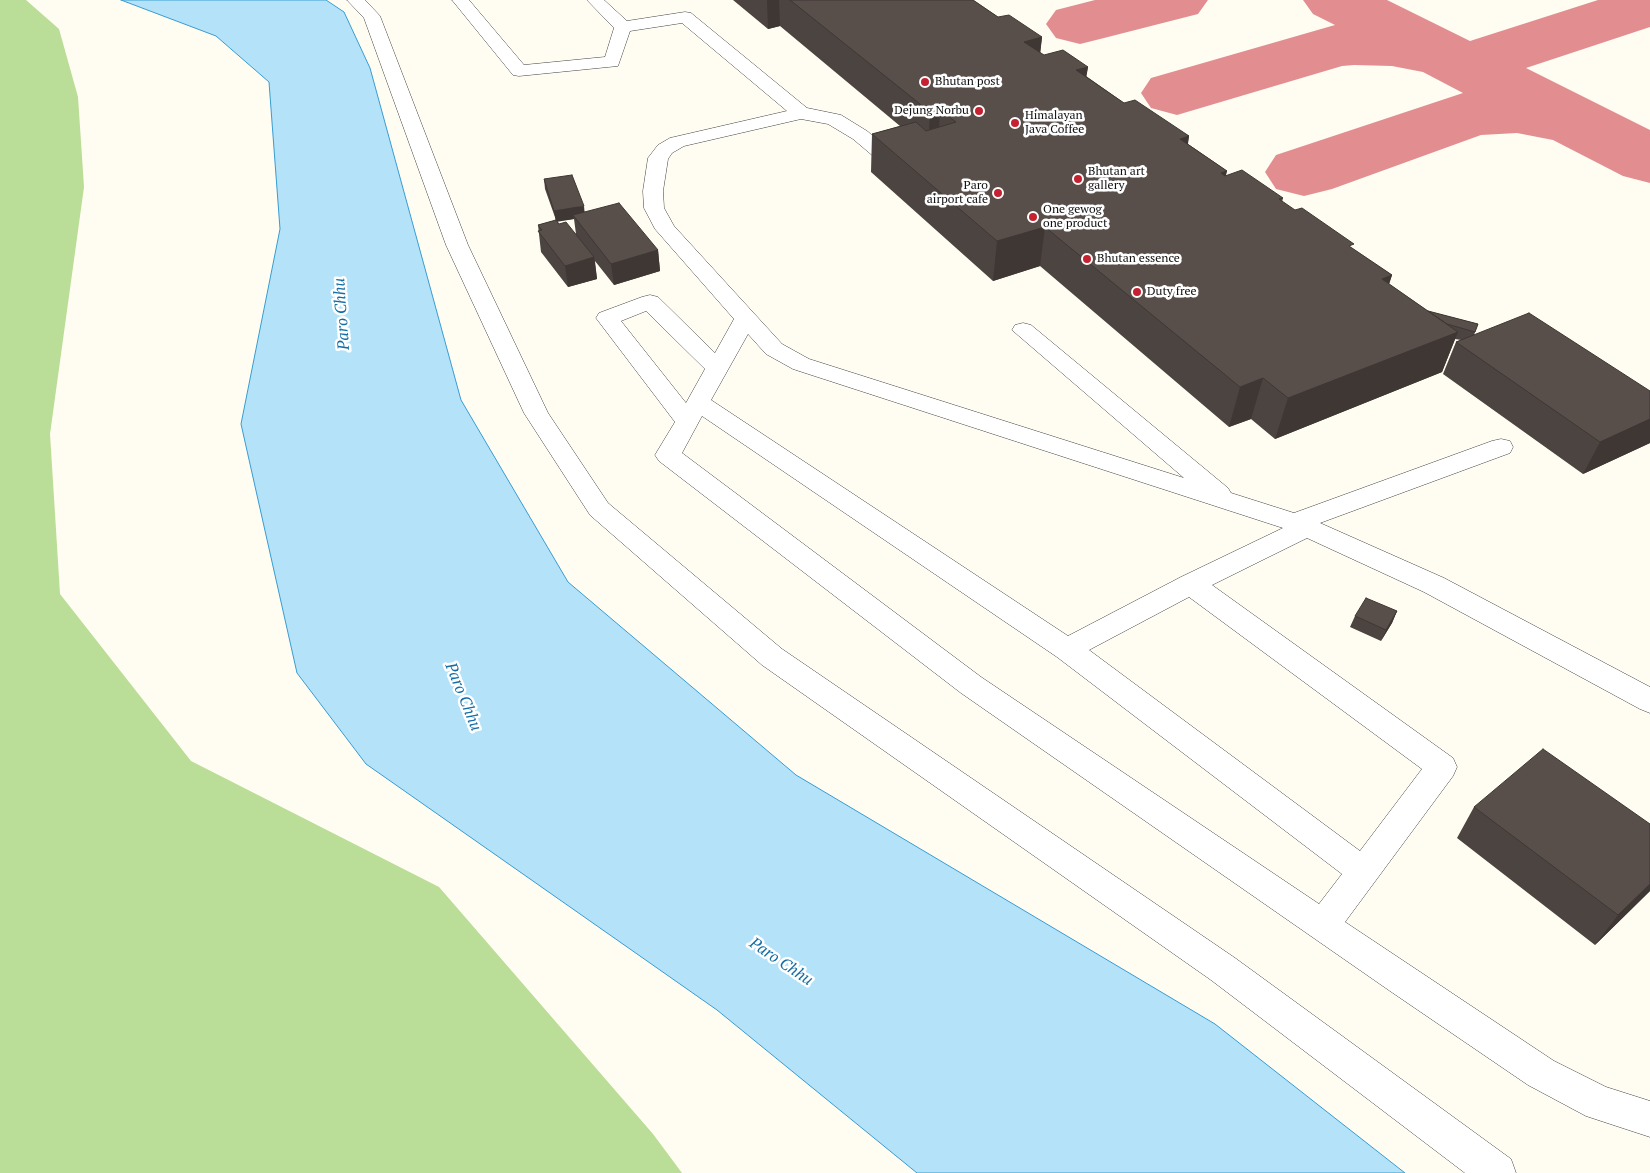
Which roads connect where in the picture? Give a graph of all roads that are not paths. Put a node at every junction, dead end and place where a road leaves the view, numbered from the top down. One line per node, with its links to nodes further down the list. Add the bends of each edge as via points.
1 (355, 0): 22 (street, via 372,16 457,245 536,413 599,509 772,657 1223,969)
2 (460, 0): 4 (street, via 519,71 612,62)
3 (595, 0): 4 (street)
4 (623, 27): 5 (street, via 685,17)
5 (801, 113): 6 (street, via 834,120); 9 (street, via 678,142 665,149 658,158 654,208 665,229)
6 (860, 136): 7 (street); 8 (street)
7 (835, 138)
8 (886, 157)
9 (746, 318): 11 (street); 14 (street, via 774,349 800,364)
10 (1023, 330): 14 (street)
11 (717, 368): 12 (street); 12 (street, via 650,302 607,318)
12 (692, 411): 17 (street); 20 (street, via 668,455 971,685)
13 (1501, 447): 15 (street)
14 (1227, 502): 15 (street)
15 (1299, 525): 16 (street); 18 (street, via 1434,585)
16 (1191, 584): 17 (street); 19 (street, via 1442,767)
17 (1067, 649): 19 (street)
18 (1650, 701)
19 (1363, 872): 20 (street)
20 (1322, 926): 21 (street, via 1541,1073 1600,1103)
21 (1650, 1119)
22 (1497, 1173)

